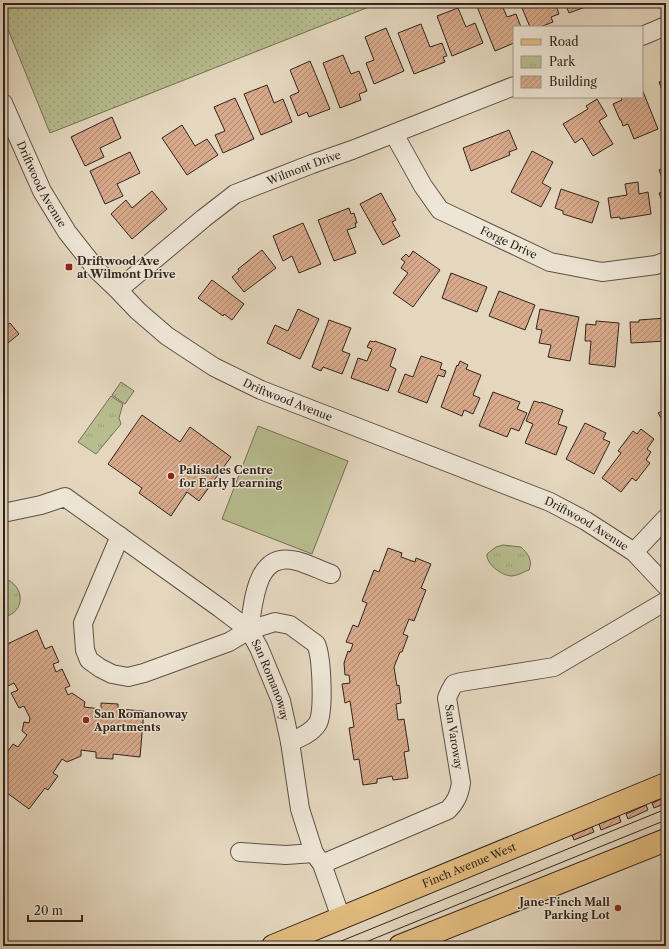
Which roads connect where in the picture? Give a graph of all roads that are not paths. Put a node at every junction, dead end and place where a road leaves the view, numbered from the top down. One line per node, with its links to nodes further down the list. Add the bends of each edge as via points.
1 (666, 26): 2 (street)
2 (643, 36)
3 (513, 86): 5 (street, Wilmont Drive)
4 (3, 103): 7 (street, Driftwood Avenue, via 36,181 52,209 97,270)
5 (394, 134): 6 (street, Forge Drive, via 423,186 440,210 550,262 602,272 656,266); 7 (street, Wilmont Drive, via 235,194)
6 (666, 261)
7 (118, 290): 11 (street, Driftwood Avenue, via 167,336 214,367 260,390 550,502 586,521)
8 (3, 513): 10 (street, San Romanoway, via 41,505 65,496)
9 (666, 518): 11 (street)
10 (120, 536): 15 (street, San Romanoway); 15 (street, via 83,623 85,650 89,660 112,674 128,677 229,642)
11 (634, 552): 13 (street, Driftwood Avenue)
12 (331, 574): 15 (street, via 296,561 283,560 272,564 263,571 258,582)
13 (666, 586)
14 (666, 601): 20 (street, San Varoway, via 554,667 454,684 447,698 461,783 459,795 454,803 448,810)
15 (249, 630): 16 (street, San Romanoway, via 281,701); 16 (street, via 275,622 290,625 318,647 321,682 318,723 308,734)
16 (290, 742): 20 (street, San Romanoway, via 300,808)
17 (666, 784): 21 (main road, Finch Avenue West)
18 (666, 840): 23 (main road)
19 (240, 852): 20 (street)
20 (318, 858): 21 (street, San Romanoway)
21 (341, 918): 22 (main road, Finch Avenue West)
22 (273, 946)
23 (400, 946)

